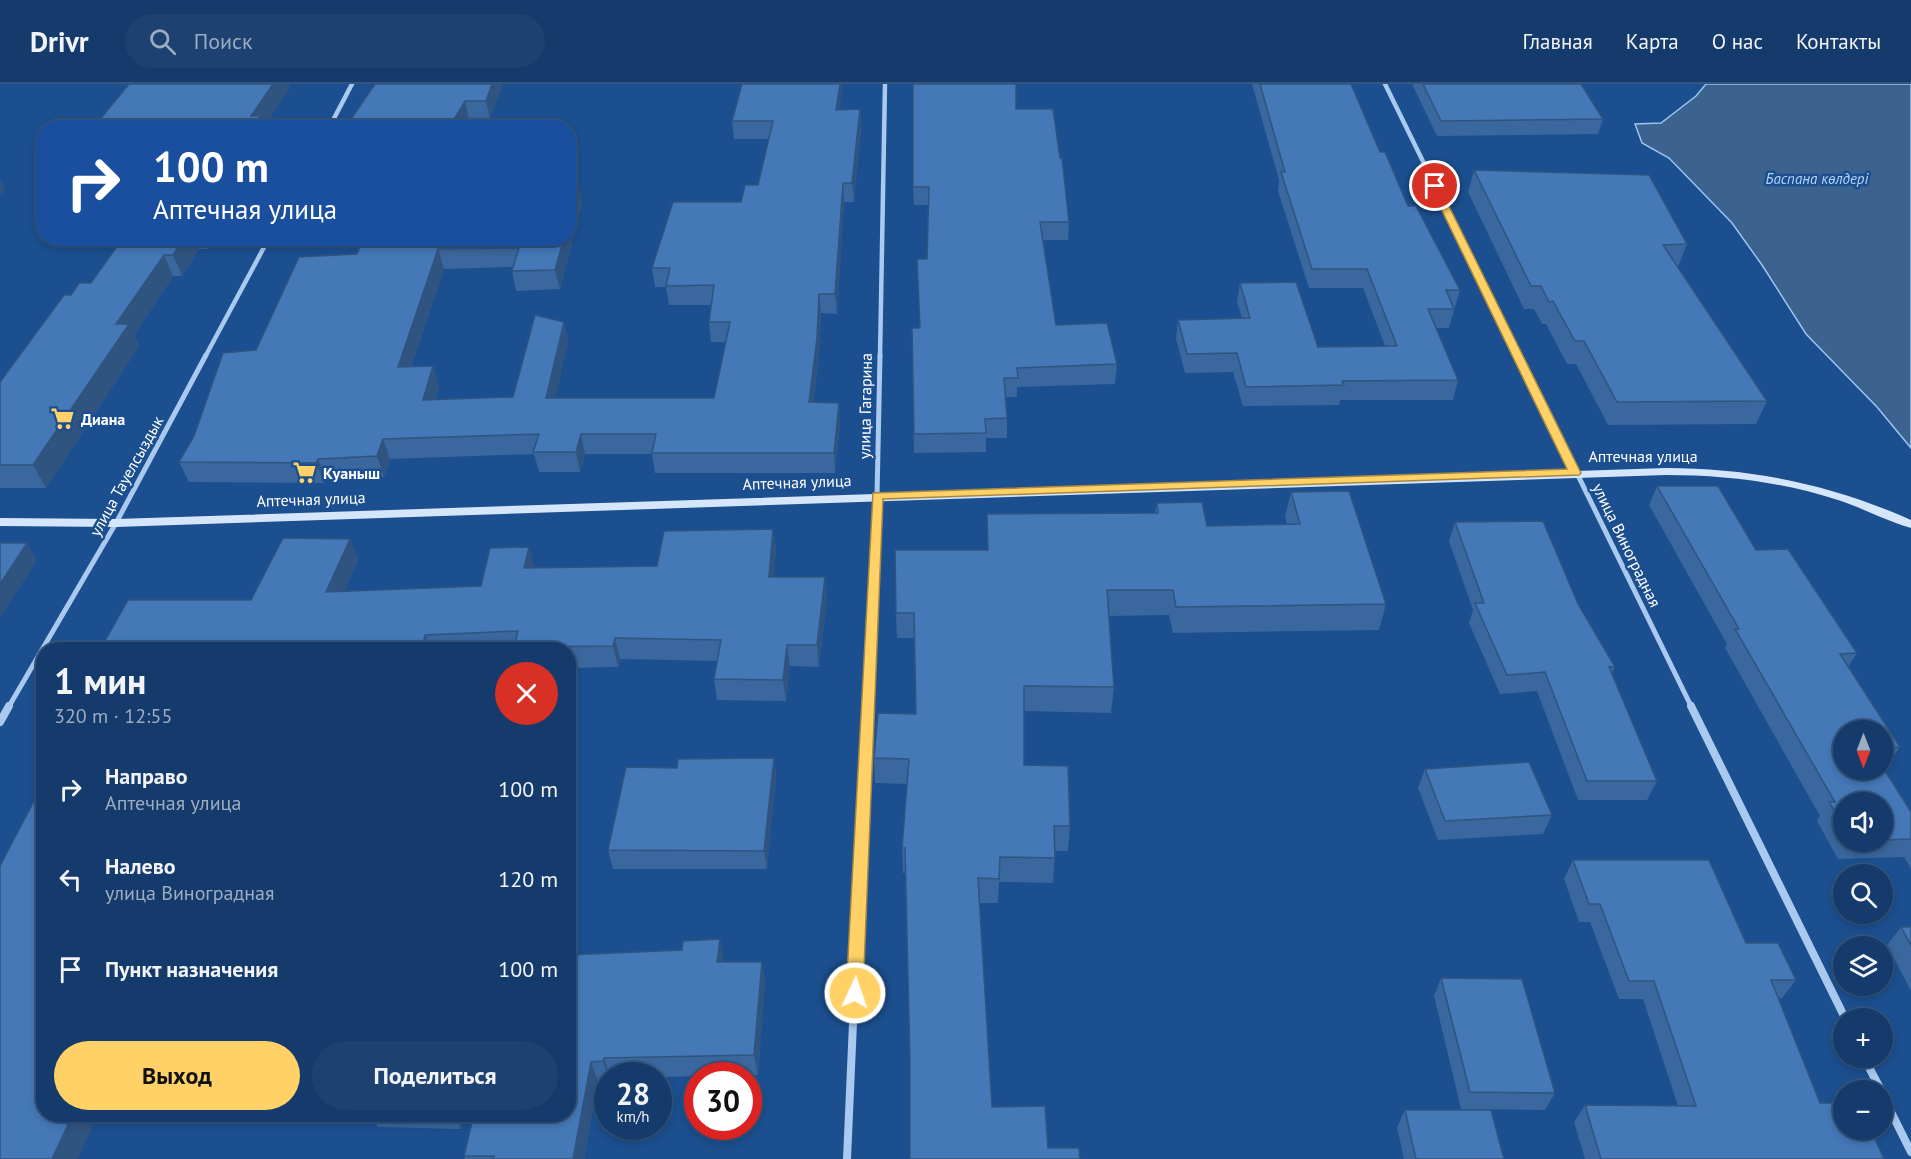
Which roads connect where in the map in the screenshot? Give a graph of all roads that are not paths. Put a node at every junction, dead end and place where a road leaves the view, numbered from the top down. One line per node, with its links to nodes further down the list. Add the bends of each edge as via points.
1 (352, 84): 4 (street)
2 (885, 84): 7 (street, улица Гагарина)
3 (1385, 84): 6 (street, улица Виноградная)
4 (332, 120)
5 (265, 246): 9 (street, улица Тауелсыздык)
6 (1575, 473): 7 (main road, Аптечная улица); 10 (main road, Аптечная улица, via 1721,473 1796,486 1876,508); 14 (street, улица Виноградная)
7 (877, 495): 9 (main road, Аптечная улица); 17 (street, улица Гагарина)
8 (0, 522): 9 (main road, Аптечная улица)
9 (117, 523): 11 (street, улица Тауелсыздык)
10 (1911, 524)
11 (47, 642)
12 (36, 661): 13 (street, улица Тауелсыздык)
13 (0, 722)
14 (1840, 1008)
15 (1893, 1115): 16 (street)
16 (1911, 1152)
17 (847, 1159)

